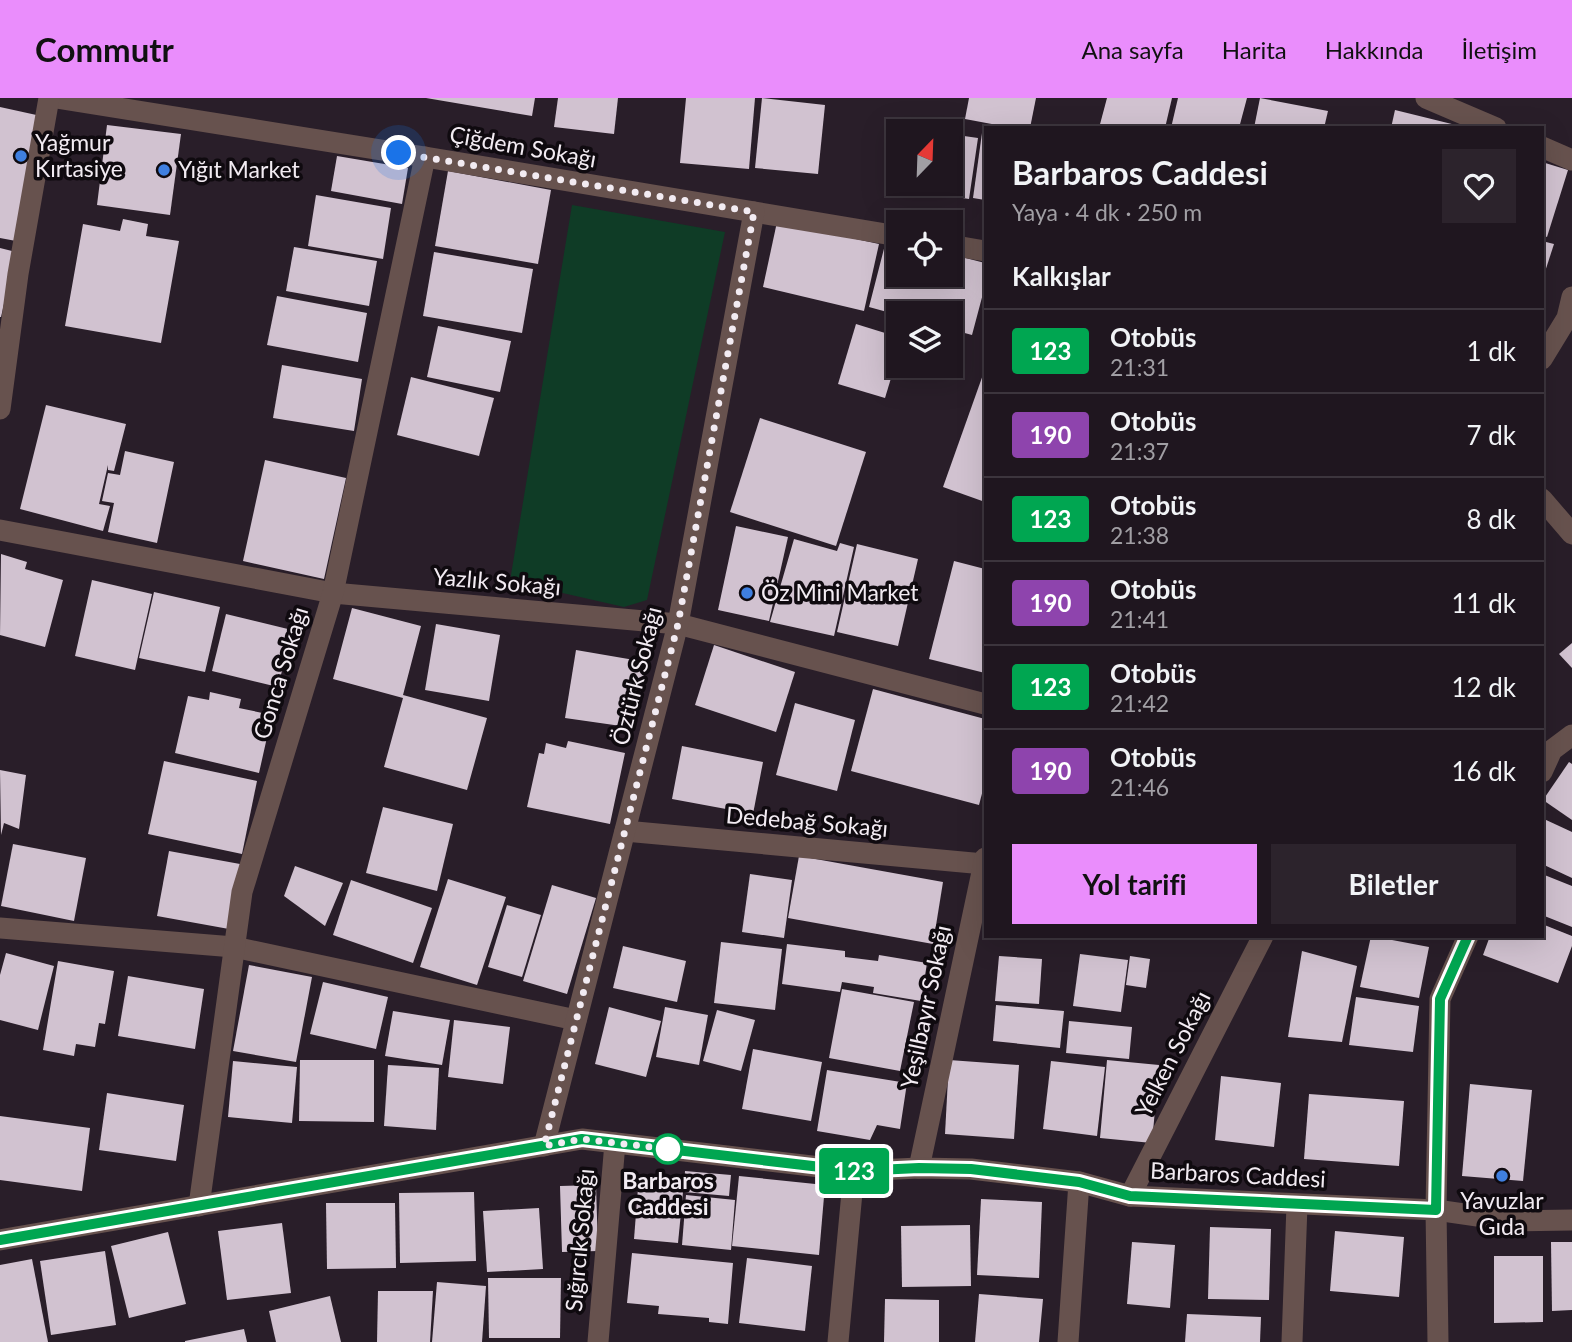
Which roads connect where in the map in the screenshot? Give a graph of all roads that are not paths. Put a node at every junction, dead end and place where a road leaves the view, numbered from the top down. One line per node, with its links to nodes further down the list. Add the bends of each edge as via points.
1 (49, 98): 14 (street)
2 (57, 98): 6 (street, Çiğdem Sokağı)
3 (1426, 98): 4 (street)
4 (1491, 126)
5 (1544, 148): 7 (street)
6 (425, 157): 8 (street, Çiğdem Sokağı); 18 (street, Gonca Sokağı)
7 (1572, 160)
8 (754, 212): 9 (street, Çiğdem Sokağı); 19 (street, Öztürk Sokağı)
9 (886, 234)
10 (963, 247): 11 (street)
11 (984, 251)
12 (1572, 297): 13 (street, via 1567,318)
13 (1544, 356)
14 (0, 410)
15 (1544, 501): 17 (street)
16 (0, 530): 18 (street, Yazlık Sokağı)
17 (1572, 534)
18 (333, 593): 19 (street, Yazlık Sokağı); 29 (street, Gonca Sokağı, via 242,892)
19 (678, 624): 20 (street, Yazlık Sokağı); 23 (street, Öztürk Sokağı)
20 (984, 704)
21 (1572, 735): 22 (street, via 1552,750)
22 (1544, 768)
23 (625, 831): 24 (street, Dedebağ Sokağı); 30 (street, Öztürk Sokağı)
24 (984, 861)
25 (984, 866): 33 (street, Yeşilbayır Sokağı)
26 (0, 928): 29 (street)
27 (1261, 938): 36 (street, Yelken Sokağı)
28 (1467, 938): 39 (street, via 1440,999)
29 (234, 947): 30 (street); 38 (street, Gonca Sokağı)
30 (576, 1020): 32 (street, Öztürk Sokağı)
31 (615, 1143): 32 (street, Barbaros Caddesi, via 582,1139); 34 (street, Barbaros Caddesi); 42 (street, Sığırcık Sokağı)
32 (544, 1146): 38 (street, Barbaros Caddesi)
33 (919, 1168): 34 (street, Barbaros Caddesi); 35 (street, Barbaros Caddesi, via 971,1169)
34 (855, 1171): 43 (street)
35 (1079, 1182): 36 (street, Barbaros Caddesi); 44 (street)
36 (1130, 1196): 37 (street, Barbaros Caddesi)
37 (1297, 1205): 39 (street, Barbaros Caddesi); 45 (street)
38 (199, 1206): 41 (street, Barbaros Caddesi)
39 (1436, 1210): 40 (street, Barbaros Caddesi, via 1512,1222); 46 (street)
40 (1572, 1220)
41 (0, 1240)
42 (598, 1342)
43 (838, 1342)
44 (1068, 1342)
45 (1292, 1342)
46 (1438, 1342)

